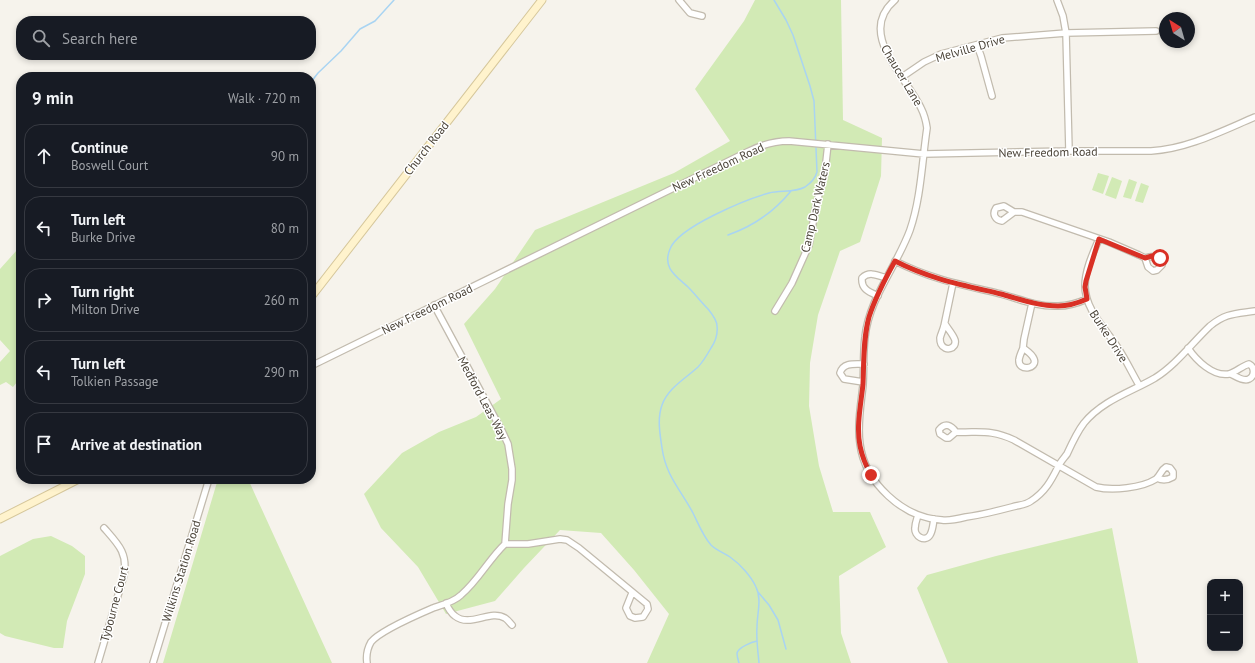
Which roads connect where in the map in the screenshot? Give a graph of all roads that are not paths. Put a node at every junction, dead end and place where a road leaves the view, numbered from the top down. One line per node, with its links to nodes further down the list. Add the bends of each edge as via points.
1 (542, 0): 21 (main road, Church Road)
2 (679, 0): 5 (street, via 690,13)
3 (895, 0): 9 (street, Chaucer Lane, via 882,18 880,35 885,51)
4 (1057, 0): 7 (street)
5 (702, 16)
6 (1156, 31): 7 (street, Melville Drive)
7 (1066, 33): 8 (street, Melville Drive, via 1002,38); 13 (street)
8 (977, 45): 9 (street, Melville Drive, via 941,54); 10 (street)
9 (902, 77): 14 (street, Chaucer Lane, via 921,106 925,118 927,128)
10 (992, 96)
11 (1255, 117): 13 (street, New Freedom Road, via 1197,140 1163,150)
12 (826, 144): 14 (street, New Freedom Road); 25 (street, New Freedom Road, via 777,141 752,149); 27 (street, Camp Dark Waters, via 825,171 809,245 792,283)
13 (1069, 151): 14 (street, New Freedom Road)
14 (924, 154): 18 (street, Chaucer Lane, via 915,212 909,232)
15 (1014, 212): 16 (street, via 1022,212)
16 (1099, 239): 17 (street); 23 (street, Burke Drive, via 1086,281)
17 (1145, 258)
18 (895, 261): 19 (street, Chaucer Lane); 20 (street, via 913,271)
19 (886, 278): 22 (street, Chaucer Lane); 22 (street, via 872,274 862,278 863,287)
20 (953, 283): 24 (street); 28 (street)
21 (316, 291)
22 (878, 296): 32 (street, Chaucer Lane, via 866,328)
23 (1087, 299): 24 (street, via 1076,304 1059,306); 35 (street, Burke Drive, via 1119,348)
24 (1032, 303): 29 (street)
25 (434, 305): 31 (street, New Freedom Road); 45 (street, Medford Leas Way, via 508,444 512,475)
26 (1255, 311): 30 (street, Chaucer Lane, via 1222,317)
27 (775, 312)
28 (945, 324)
29 (1023, 348)
30 (1188, 348): 33 (street, via 1205,366 1218,373); 35 (street, Chaucer Lane, via 1163,372)
31 (316, 364)
32 (864, 364): 34 (street, Chaucer Lane); 34 (street, via 849,364 843,367 840,373 844,379)
33 (1231, 374)
34 (863, 382): 41 (street, Chaucer Lane, via 859,439 867,468 885,493)
35 (1139, 385): 37 (street, Chaucer Lane, via 1091,415)
36 (956, 432): 37 (street, via 991,432 1003,435)
37 (1058, 466): 38 (street, via 1104,488 1134,486); 43 (street, Chaucer Lane, via 1045,489 1028,503 978,515)
38 (1157, 478)
39 (69, 484): 42 (main road)
40 (208, 484): 50 (street, Wilkins Station Road)
41 (918, 515): 43 (street, Chaucer Lane); 43 (street, via 915,531 917,536 923,539 931,534)
42 (0, 519)
43 (934, 519)
44 (104, 528): 49 (street, Tybourne Court, via 121,548 126,566)
45 (506, 544): 46 (street, via 567,540); 47 (street, via 462,595)
46 (632, 593): 46 (street, via 647,604 648,609 643,617 630,616 626,608)
47 (446, 603): 48 (street, via 452,614 459,619 468,621 498,616 505,618); 51 (street, via 416,615 375,638 368,647)
48 (512, 625)
49 (98, 663)
50 (154, 663)
51 (367, 663)

